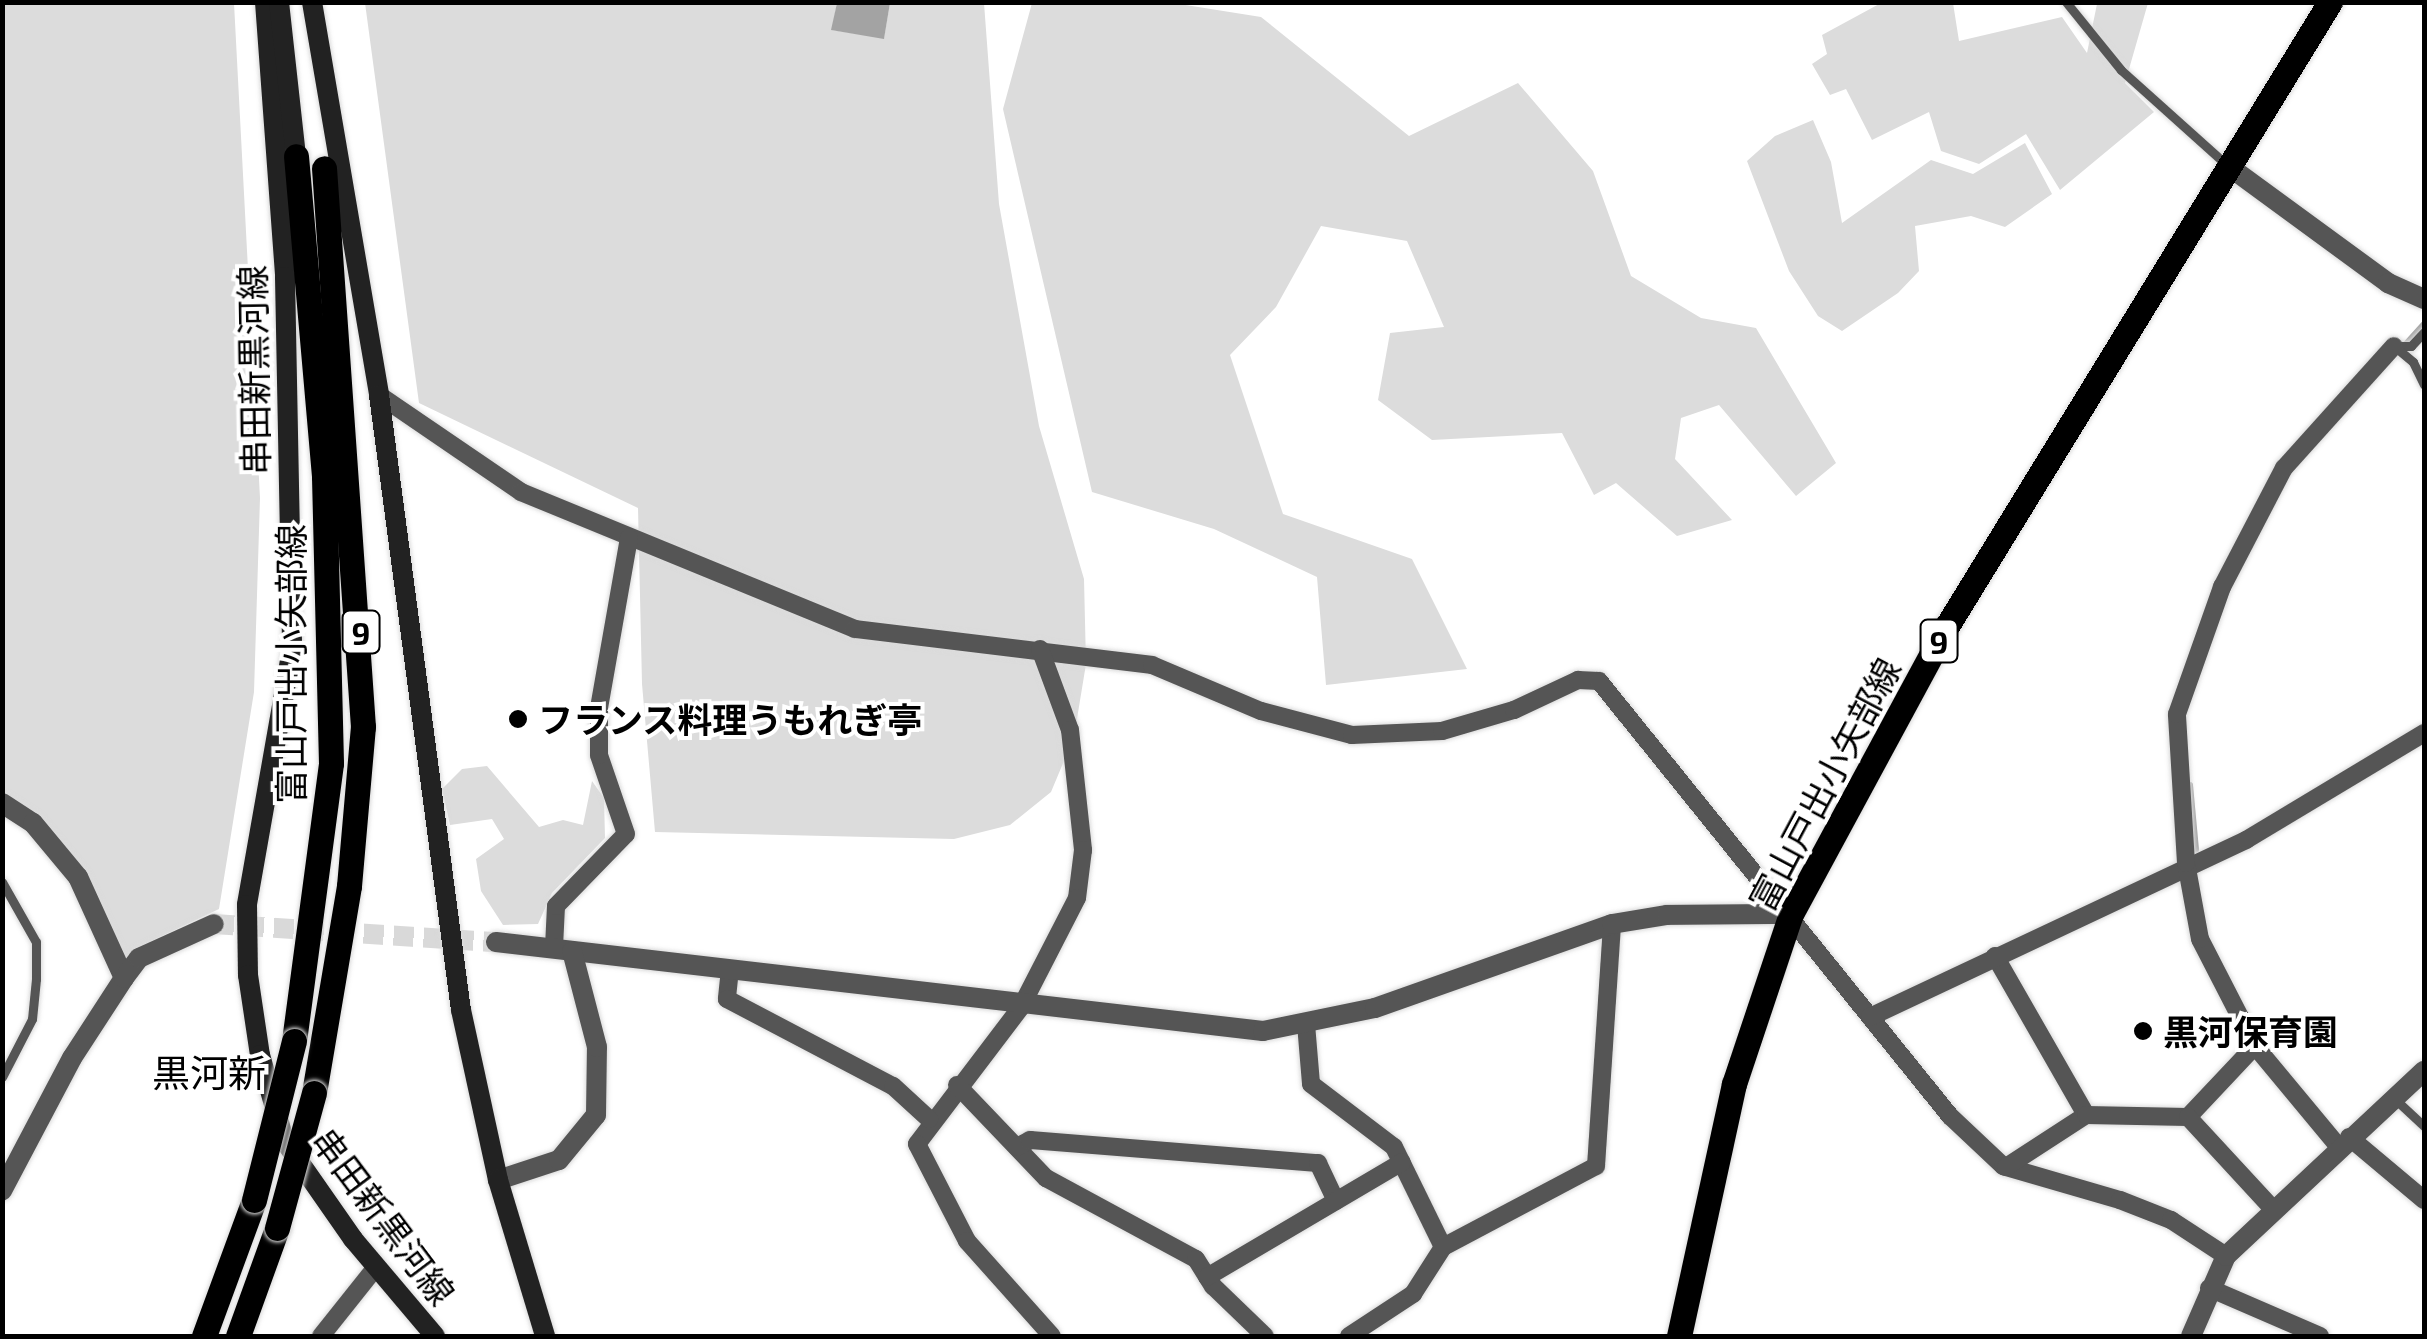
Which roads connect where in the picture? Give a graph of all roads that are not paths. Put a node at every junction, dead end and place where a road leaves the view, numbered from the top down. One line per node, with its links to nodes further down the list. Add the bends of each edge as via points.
1 (265, 2): 51 (main road, 串田新黒河線, via 285,277 292,649 247,905 248,974 260,1055 284,1140)
2 (279, 2): 6 (main road)
3 (310, 2): 8 (main road); 13 (main road)
4 (2066, 2): 7 (lane, via 2121,70)
5 (2330, 2): 7 (main road, 富山戸出小矢部線 / 9)
6 (296, 156): 54 (main road, 富山戸出小矢部線 / 9, bridge, via 324,476 331,763 294,1041 254,1200)
7 (2227, 165): 9 (street, via 2388,282); 20 (main road, 富山戸出小矢部線 / 9, via 1947,626)
8 (324, 168): 55 (main road, 富山戸出小矢部線 / 9, bridge, via 363,728 349,886 314,1093)
9 (2424, 300)
10 (2424, 332): 11 (lane, via 2411,346)
11 (2394, 346): 12 (lane, via 2413,362); 18 (street, via 2284,468 2222,588 2177,714)
12 (2424, 385)
13 (378, 396): 14 (street, via 520,492); 44 (main road, via 461,1010)
14 (629, 538): 15 (street, via 855,629); 24 (street, via 599,708 599,755 626,834 556,906)
15 (1040, 649): 20 (street, via 1152,665 1260,711 1352,735 1442,731 1514,710 1578,680 1599,681); 28 (street, via 1070,730 1082,850 1077,898)
16 (2424, 733): 18 (street, via 2246,840)
17 (2, 804): 27 (street, via 32,822 78,877)
18 (2186, 863): 25 (street); 31 (street, via 2200,938)
19 (2, 882): 33 (lane, via 36,942 36,979 32,1018)
20 (1792, 914): 22 (street, via 1667,915); 29 (street); 62 (main road, 富山戸出小矢部線 / 9, via 1734,1084)
21 (214, 924): 27 (street, via 138,958)
22 (1612, 924): 30 (street, via 1375,1008); 49 (street, via 1596,1166)
23 (496, 942): 24 (street)
24 (563, 949): 26 (street); 44 (street, via 598,1047 596,1115 586,1136 558,1160)
25 (1995, 956): 29 (street); 36 (street)
26 (730, 969): 28 (street); 38 (street, via 728,999 893,1086)
27 (124, 978): 45 (street, via 72,1058)
28 (1021, 1007): 30 (street, via 1203,1028); 34 (street)
29 (1870, 1017): 43 (street, via 1950,1116)
30 (1306, 1024): 42 (street, via 1311,1084 1394,1147)
31 (2255, 1046): 37 (street); 40 (street)
32 (2424, 1072): 35 (street)
33 (2, 1078)
34 (957, 1085): 38 (street); 41 (street)
35 (2394, 1098): 39 (lane); 40 (street)
36 (2086, 1115): 37 (street); 43 (street)
37 (2188, 1117): 48 (street)
38 (929, 1119): 59 (street, via 917,1144 966,1241)
39 (2424, 1126)
40 (2344, 1142): 46 (street); 48 (street)
41 (1017, 1147): 47 (street, via 1030,1140 1318,1163); 52 (street, via 1046,1178 1196,1260)
42 (1402, 1162): 47 (street); 49 (street)
43 (2006, 1168): 50 (street, via 2170,1220)
44 (498, 1180): 58 (main road)
45 (2, 1191)
46 (2424, 1200)
47 (1336, 1201): 52 (street)
48 (2272, 1208): 50 (street)
49 (1443, 1247): 61 (street, via 1413,1294)
50 (2226, 1256): 53 (street)
51 (376, 1268): 56 (street); 57 (main road, 串田新黒河線)
52 (1207, 1277): 60 (street)
53 (2209, 1288): 63 (street); 64 (street)
54 (204, 1336)
55 (238, 1336)
56 (322, 1336)
57 (435, 1336)
58 (545, 1336)
59 (1052, 1336)
60 (1265, 1336)
61 (1348, 1336)
62 (1679, 1336)
63 (2191, 1336)
64 (2320, 1336)

